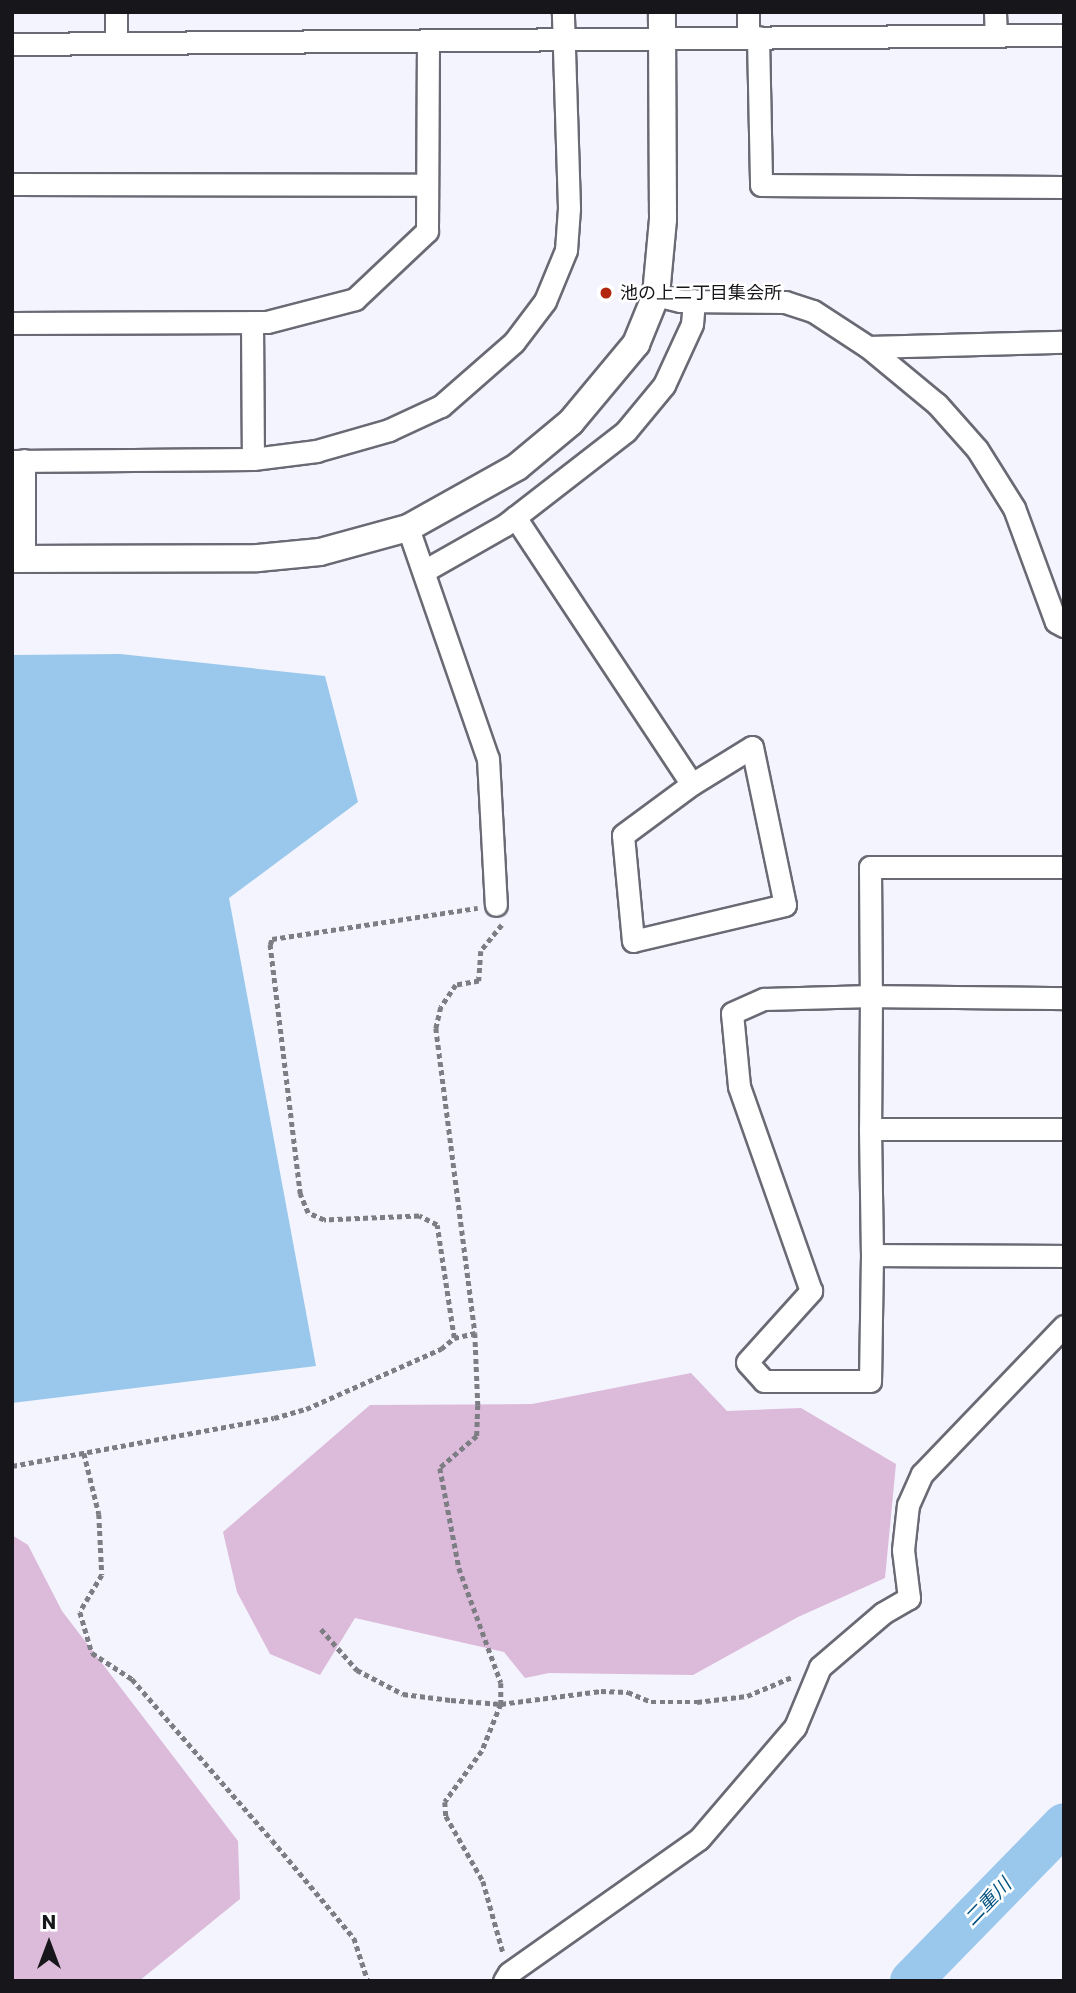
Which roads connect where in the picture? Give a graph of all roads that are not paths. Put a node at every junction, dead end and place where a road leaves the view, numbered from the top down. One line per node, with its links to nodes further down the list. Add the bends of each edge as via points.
1 (117, 12): 12 (street)
2 (563, 12): 11 (street)
3 (662, 12): 9 (street)
4 (748, 12): 8 (street)
5 (995, 12): 7 (street)
6 (1064, 35): 7 (street)
7 (996, 36): 8 (street)
8 (753, 37): 9 (street); 16 (street, via 761,186)
9 (662, 39): 11 (street); 17 (street, via 663,219)
10 (428, 40): 11 (street); 12 (street); 15 (street)
11 (563, 40): 23 (street, via 569,208 566,250 545,301 514,342 440,406 389,430 328,447)
12 (116, 43): 13 (street)
13 (12, 44)
14 (12, 184): 15 (street)
15 (427, 185): 19 (street, via 427,232 355,299)
16 (1064, 187)
17 (656, 295): 18 (street); 26 (street, via 636,344 571,422 517,467)
18 (694, 300): 22 (street, via 785,302 813,311); 25 (street, via 692,324 664,384 626,430)
19 (252, 322): 20 (street); 23 (street)
20 (12, 323)
21 (1064, 342): 22 (street)
22 (869, 347): 29 (street, via 937,404 977,449 1014,508 1051,612)
23 (253, 459): 24 (street)
24 (18, 461): 27 (street)
25 (515, 517): 28 (street); 30 (street)
26 (408, 528): 27 (street, via 320,552 258,558); 28 (street)
27 (18, 559)
28 (424, 571): 32 (street, via 488,759)
29 (1064, 626)
30 (692, 784): 30 (street, via 752,747 785,905 633,941 623,835)
31 (1064, 867): 33 (street, via 870,867)
32 (496, 905)
33 (871, 996): 34 (street); 35 (street); 37 (street, via 764,999 733,1013 739,1086 811,1291 747,1362 764,1381 870,1381)
34 (1064, 998)
35 (870, 1129): 36 (street); 37 (street)
36 (1064, 1129)
37 (872, 1255): 38 (street)
38 (1064, 1256)
39 (1064, 1326): 40 (street, via 922,1474 908,1505 903,1550 909,1598 883,1613 820,1667 795,1727 699,1839)
40 (507, 1977)

